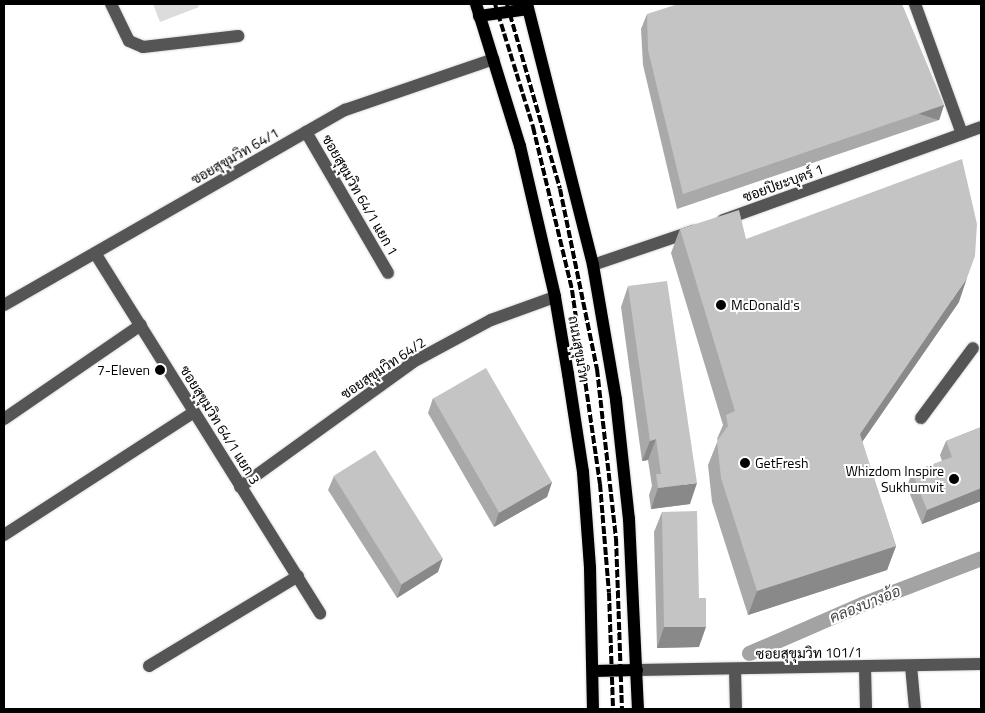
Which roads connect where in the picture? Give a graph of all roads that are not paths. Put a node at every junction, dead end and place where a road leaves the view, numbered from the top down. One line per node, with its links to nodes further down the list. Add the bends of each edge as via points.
1 (111, 4): 5 (street, via 129,41 143,46)
2 (915, 4): 9 (street)
3 (527, 6): 4 (main road); 11 (main road, ถนนสุขุมวิท)
4 (478, 10): 6 (main road, ถนนสุขุมวิท)
5 (238, 36)
6 (494, 59): 8 (street, ซอยสุขุมวิท 64/1, via 368,100); 13 (main road, ถนนสุขุมวิท, via 520,146)
7 (981, 127): 9 (street, ซอยปิยะบุตร์ 1)
8 (306, 132): 10 (street, ซอยสุขุมวิท 64/1); 12 (street, ซอยสุขุมวิท 64/1 แยก 1)
9 (962, 134): 11 (street, ซอยปิยะบุตร์ 1)
10 (95, 253): 14 (street, ซอยสุขุมวิท 64/1); 15 (street, ซอยสุขุมวิท 64/1 แยก 3)
11 (594, 265): 29 (main road, ถนนสุขุมวิท, via 617,409 628,518)
12 (388, 273)
13 (555, 297): 20 (street, ซอยสุขุมวิท 64/2, via 490,320 413,362); 30 (main road, ถนนสุขุมวิท, via 583,472)
14 (4, 305)
15 (141, 325): 17 (street, ซอยสุขุมวิท 64/1 แยก 3); 19 (street)
16 (973, 348): 18 (street)
17 (194, 412): 20 (street, ซอยสุขุมวิท 64/1 แยก 3); 21 (street)
18 (921, 418)
19 (4, 419)
20 (240, 487): 22 (street, ซอยสุขุมวิท 64/1 แยก 3)
21 (4, 535)
22 (298, 576): 23 (street, ซอยสุขุมวิท 64/1 แยก 3); 25 (street)
23 (320, 613)
24 (981, 664): 26 (street, ซอยสุขุมวิท 101/1)
25 (149, 666)
26 (911, 666): 27 (street, ซอยสุขุมวิท 101/1); 35 (street)
27 (866, 667): 28 (street, ซอยสุขุมวิท 101/1); 34 (street)
28 (735, 669): 29 (street, ซอยสุขุมวิท 101/1); 33 (street)
29 (637, 670): 30 (main road); 32 (main road, ถนนสุขุมวิท)
30 (593, 671): 31 (main road, ถนนสุขุมวิท)
31 (593, 709)
32 (638, 709)
33 (736, 709)
34 (866, 709)
35 (915, 709)

